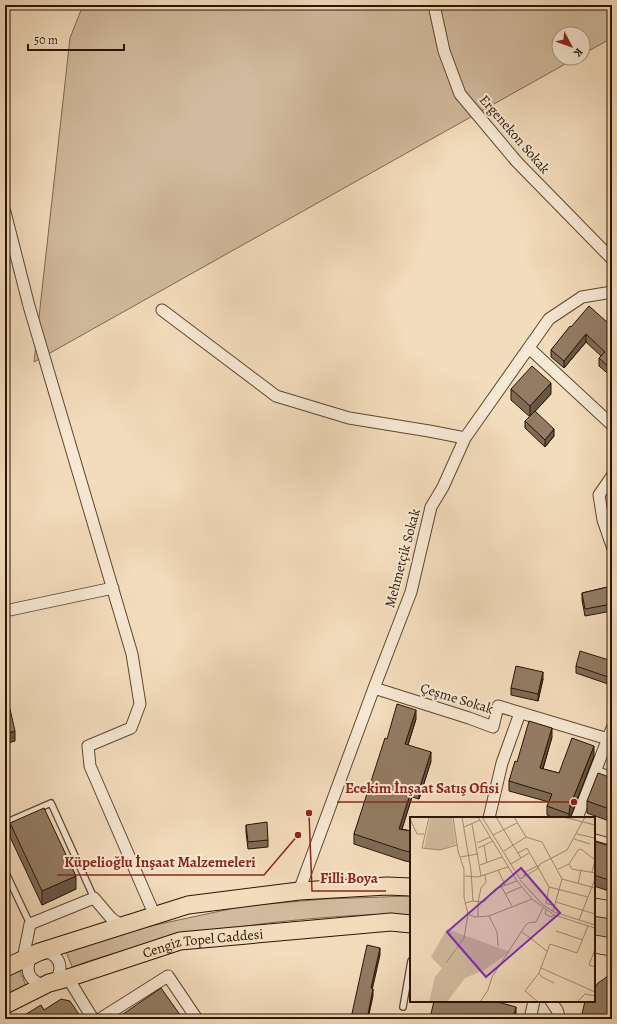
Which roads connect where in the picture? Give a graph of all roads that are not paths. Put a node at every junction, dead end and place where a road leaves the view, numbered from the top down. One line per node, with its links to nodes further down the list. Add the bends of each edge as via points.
1 (434, 5): 3 (street, Ergenekon Sokak, via 444,51 460,94 517,162)
2 (5, 212): 11 (street, via 29,306)
3 (612, 259)
4 (612, 292): 6 (street, Mehmetçik Sokak, via 582,297 549,319)
5 (162, 310): 8 (street, via 276,396 349,418)
6 (529, 348): 7 (street); 8 (street, Mehmetçik Sokak)
7 (612, 425)
8 (465, 438): 13 (street, Mehmetçik Sokak, via 431,507 411,592)
9 (612, 476): 10 (street, via 599,495 603,520)
10 (612, 546)
11 (113, 588): 12 (street); 30 (street, via 132,654 140,704 131,728 88,746 90,766)
12 (5, 611)
13 (374, 688): 14 (street, Çeşme Sokak, via 493,727 498,706); 26 (street, Mehmetçik Sokak)
14 (520, 712): 16 (street, Çeşme Sokak); 19 (street, via 502,763)
15 (612, 728): 16 (street)
16 (608, 739): 17 (street)
17 (595, 772): 18 (street); 20 (street)
18 (612, 778)
19 (489, 817)
20 (577, 817)
21 (5, 823): 27 (lane, via 51,803)
22 (595, 837): 23 (lane)
23 (612, 842)
24 (5, 871): 31 (lane)
25 (410, 887): 26 (main road, via 387,886)
26 (299, 892): 30 (main road, via 188,905)
27 (94, 898): 31 (street); 33 (street, via 111,918)
28 (595, 907): 29 (main road)
29 (612, 910)
30 (155, 916): 33 (main road)
31 (30, 924): 37 (street)
32 (410, 924): 40 (main road, Cengiz Topel Caddesi, via 391,922 180,941)
33 (122, 926): 36 (main road)
34 (595, 944): 35 (main road)
35 (612, 947)
36 (39, 952): 37 (main road); 41 (street, via 50,953 58,960 60,971); 41 (street, via 31,958 28,972 38,983)
37 (23, 959): 39 (main road)
38 (410, 967): 45 (lane)
39 (5, 968)
40 (68, 978): 41 (main road, Cengiz Topel Caddesi); 46 (street)
41 (49, 983): 44 (main road, Cengiz Topel Caddesi)
42 (534, 1002): 49 (street)
43 (552, 1002): 50 (street)
44 (5, 1005)
45 (403, 1007)
46 (93, 1019)
47 (100, 1019): 48 (street, via 168,976)
48 (198, 1019)
49 (530, 1019)
50 (560, 1019)

